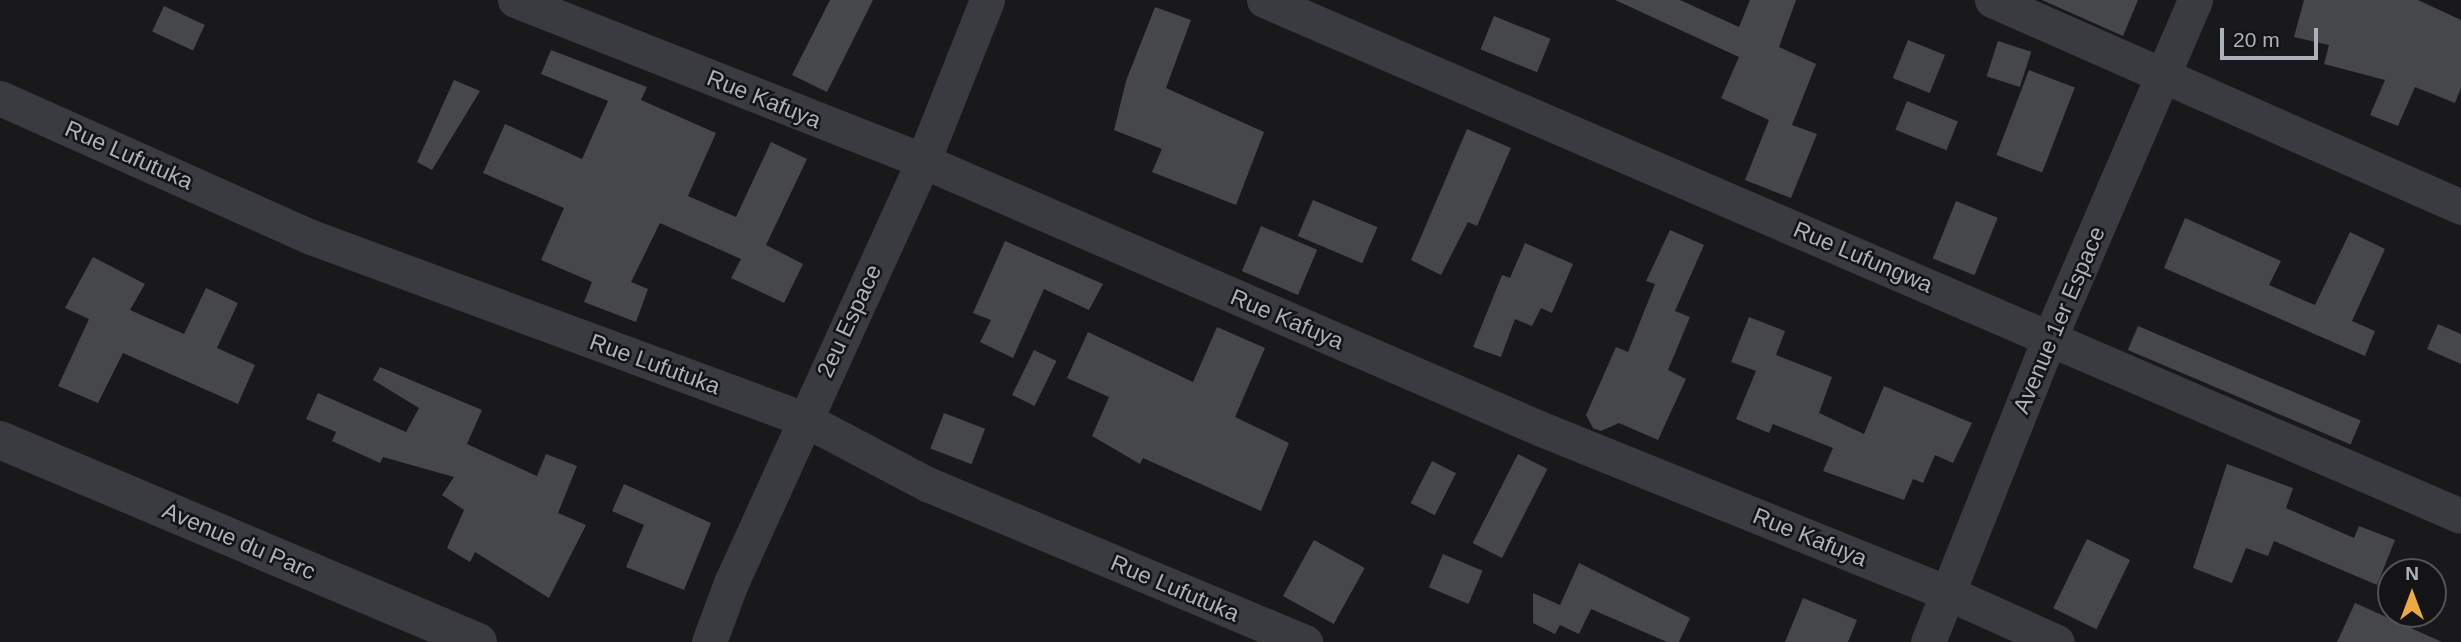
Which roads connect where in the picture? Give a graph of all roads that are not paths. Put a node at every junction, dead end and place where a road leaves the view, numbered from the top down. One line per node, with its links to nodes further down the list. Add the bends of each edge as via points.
1 (515, 0): 8 (street, Rue Kafuya)
2 (987, 0): 8 (street, 2eu Espace)
3 (1264, 0): 10 (street, Rue Lufungwa)
4 (1992, 0): 6 (street)
5 (2195, 0): 6 (street, Avenue 1er Espace)
6 (2165, 74): 9 (street); 10 (street, Avenue 1er Espace)
7 (0, 98): 11 (street, Rue Lufutuka, via 311,237)
8 (923, 161): 11 (street, 2eu Espace); 14 (street, Rue Kafuya, via 1539,428)
9 (2461, 207)
10 (2050, 337): 13 (street, Rue Lufungwa); 14 (street, Avenue 1er Espace)
11 (804, 419): 16 (street, 2eu Espace); 17 (street, Rue Lufutuka, via 927,484)
12 (0, 440): 15 (street, Avenue du Parc)
13 (2461, 516)
14 (1950, 594): 18 (street, Avenue 1er Espace); 19 (street, Rue Kafuya)
15 (478, 642)
16 (709, 642)
17 (1305, 642)
18 (1928, 642)
19 (2056, 642)

